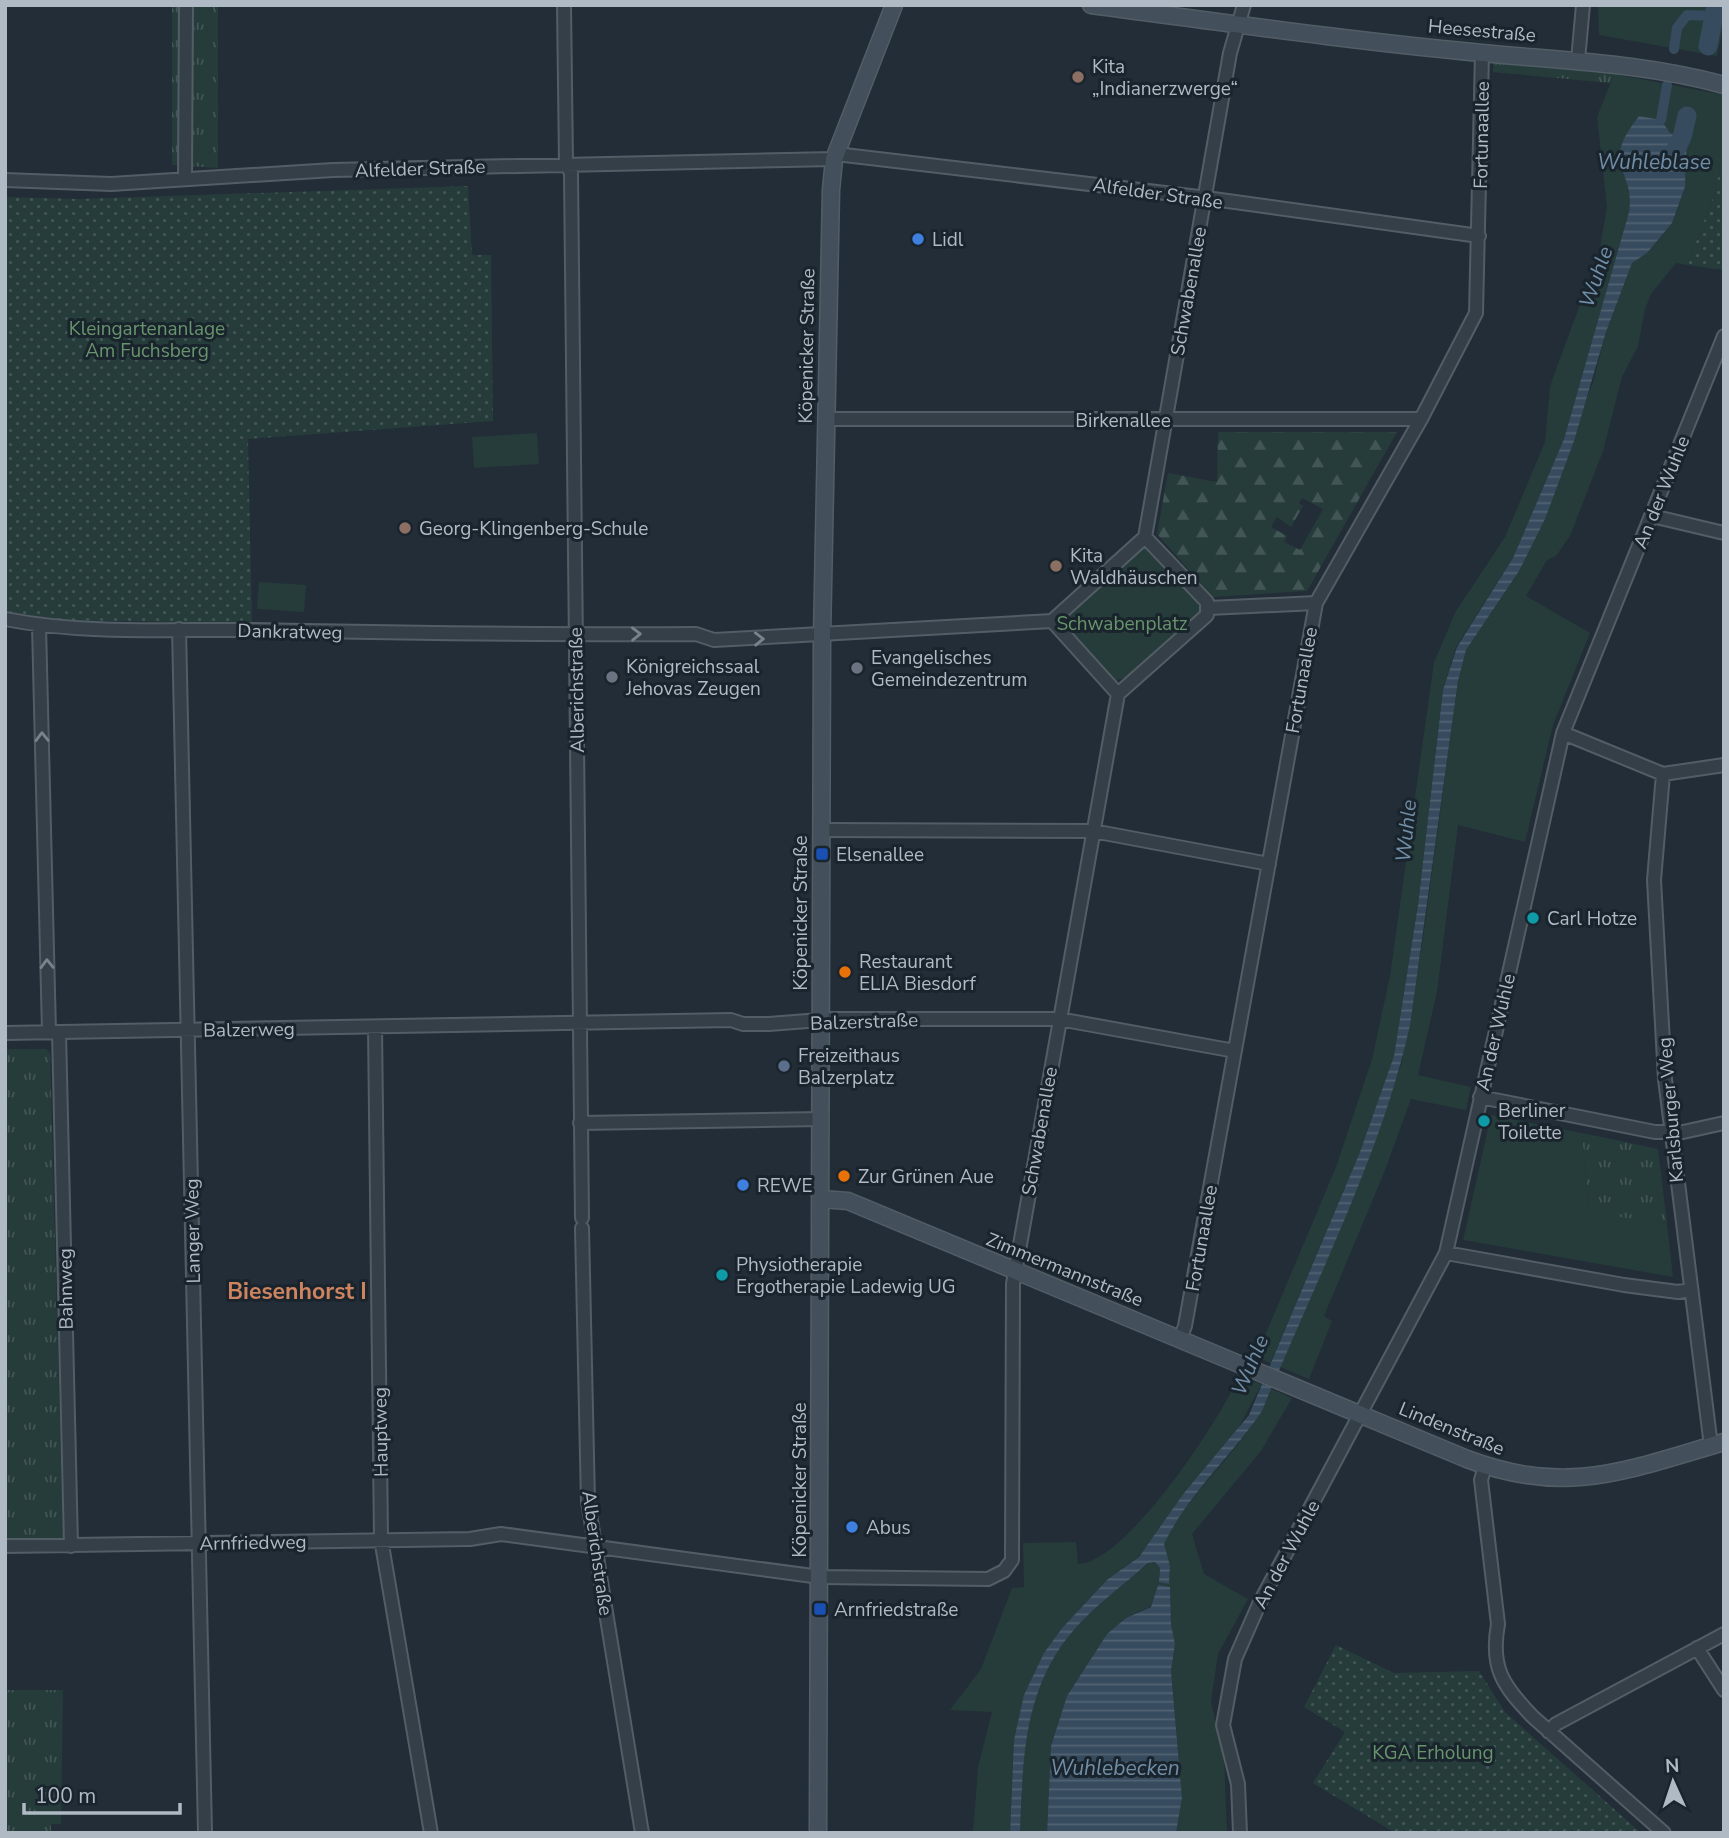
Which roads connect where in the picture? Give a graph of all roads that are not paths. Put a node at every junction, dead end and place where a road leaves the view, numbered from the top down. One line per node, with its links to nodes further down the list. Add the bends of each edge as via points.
1 (186, 5): 13 (street)
2 (564, 5): 12 (street, Alberichstraße)
3 (894, 5): 11 (main road, Köpenicker Straße)
4 (1091, 5): 7 (main road, Heesestraße)
5 (1244, 5): 7 (street, Schwabenallee)
6 (1583, 5): 9 (street)
7 (1237, 24): 8 (main road, Heesestraße); 15 (street, Schwabenallee)
8 (1482, 53): 9 (main road, Heesestraße); 16 (street, Fortunaallee)
9 (1577, 60): 10 (main road, Heesestraße, via 1662,69)
10 (1724, 85)
11 (835, 157): 12 (street, Alfelder Straße, via 766,163); 15 (street, Alfelder Straße); 18 (main road, Köpenicker Straße)
12 (566, 163): 13 (street, Alfelder Straße); 30 (street, Alberichstraße, via 571,173)
13 (185, 178): 14 (street, Alfelder Straße, via 99,184)
14 (5, 180)
15 (1204, 199): 16 (street, Alfelder Straße); 20 (street, Schwabenallee)
16 (1479, 236): 19 (street, Fortunaallee, via 1476,313)
17 (1724, 336): 21 (street, An der Wuhle)
18 (826, 419): 20 (street, Birkenallee); 31 (main road, Köpenicker Straße)
19 (1421, 419): 20 (street, Birkenallee); 24 (street, Fortunaallee)
20 (1165, 420): 23 (street, Schwabenallee)
21 (1652, 516): 22 (street); 33 (street, An der Wuhle)
22 (1724, 533)
23 (1145, 537): 25 (street); 27 (street)
24 (1316, 603): 25 (street); 38 (street, Fortunaallee)
25 (1209, 608): 32 (street, via 1207,615)
26 (5, 619): 28 (street, Dankratweg)
27 (1052, 621): 31 (street, Dankratweg); 32 (street)
28 (39, 626): 29 (street, Dankratweg); 45 (street, Bahnweg, one-way to 28)
29 (179, 629): 30 (street, Dankratweg); 44 (street, Langer Weg)
30 (575, 634): 31 (street, Dankratweg, one-way to 31, via 696,634 714,640); 41 (street, Alberichstraße)
31 (822, 636): 36 (main road, Köpenicker Straße)
32 (1118, 694): 37 (street, Schwabenallee)
33 (1563, 733): 35 (street); 48 (street, An der Wuhle)
34 (1724, 765): 35 (street)
35 (1663, 774): 52 (street, Karlsburger Weg, via 1654,880)
36 (822, 830): 37 (street); 40 (main road, Köpenicker Straße)
37 (1093, 831): 38 (street); 39 (street, Schwabenallee)
38 (1269, 864): 47 (street, Fortunaallee)
39 (1059, 1019): 40 (street, Balzerstraße); 47 (street, Balzerstraße); 55 (street, Schwabenallee)
40 (821, 1020): 41 (street, Balzerstraße, via 769,1024 731,1020); 49 (main road, Köpenicker Straße)
41 (580, 1022): 42 (street, Balzerstraße); 50 (street, Alberichstraße)
42 (492, 1023): 43 (street, Balzerweg)
43 (374, 1027): 44 (street, Balzerweg); 62 (street, Hauptweg)
44 (187, 1030): 45 (street, Balzerweg); 63 (street, Langer Weg)
45 (54, 1032): 46 (street, Balzerweg); 65 (street, Bahnweg)
46 (5, 1033)
47 (1235, 1051): 57 (street, Fortunaallee)
48 (1480, 1097): 52 (street); 54 (street, An der Wuhle)
49 (821, 1119): 50 (street); 53 (main road, Köpenicker Straße)
50 (580, 1123): 66 (street, Alberichstraße, via 588,1502)
51 (1724, 1123): 52 (street)
52 (1670, 1133): 56 (street, Karlsburger Weg)
53 (821, 1199): 55 (main road, Zimmermannstraße, via 848,1201); 67 (main road, Köpenicker Straße)
54 (1446, 1253): 56 (street, via 1625,1285); 59 (street, An der Wuhle)
55 (1015, 1271): 57 (main road, Zimmermannstraße); 67 (street, Schwabenallee, via 1012,1560 1004,1571 988,1579)
56 (1690, 1290): 60 (street, Karlsburger Weg)
57 (1180, 1339): 58 (main road, Zimmermannstraße)
58 (1292, 1384): 59 (main road, Lindenstraße)
59 (1362, 1413): 61 (main road, Lindenstraße); 76 (street, An der Wuhle, via 1259,1602 1235,1659 1223,1725 1238,1784)
60 (1717, 1444): 61 (main road, Lindenstraße, via 1582,1479 1515,1475)
61 (1485, 1466): 71 (street, via 1481,1480 1498,1624 1495,1658 1515,1699)
62 (382, 1539): 63 (street, Arnfriedweg); 66 (street, Arnfriedweg, via 470,1539 500,1534); 73 (street, Hauptweg)
63 (198, 1544): 65 (street, Arnfriedweg); 72 (street, Langer Weg)
64 (5, 1546): 65 (street, Arnfriedweg)
65 (71, 1546)
66 (596, 1547): 67 (street); 74 (street, Alberichstraße)
67 (826, 1577): 75 (main road, Köpenicker Straße)
68 (1724, 1633): 69 (street)
69 (1697, 1648): 70 (street); 71 (street, via 1556,1724)
70 (1724, 1690)
71 (1549, 1732): 77 (street)
72 (205, 1833)
73 (431, 1833)
74 (642, 1833)
75 (818, 1833)
76 (1240, 1833)
77 (1664, 1833)

